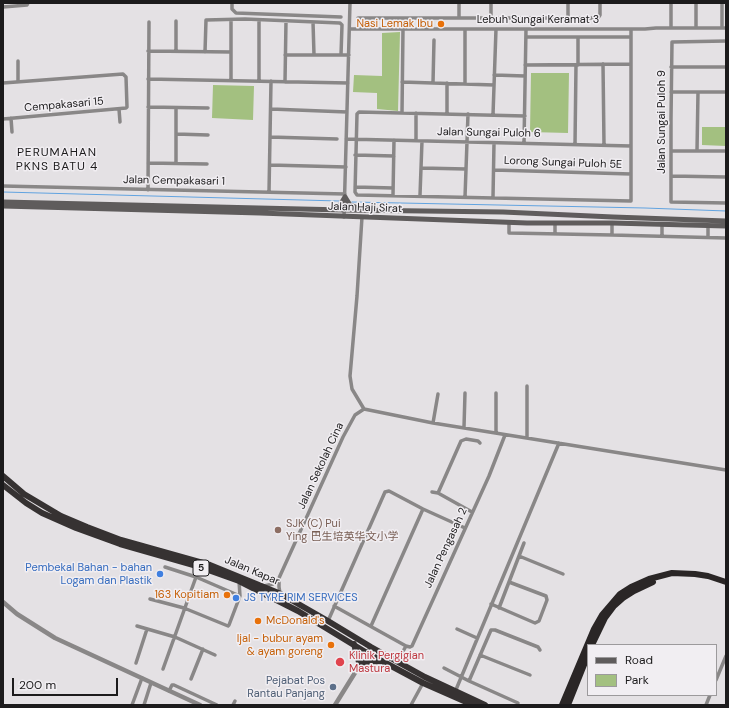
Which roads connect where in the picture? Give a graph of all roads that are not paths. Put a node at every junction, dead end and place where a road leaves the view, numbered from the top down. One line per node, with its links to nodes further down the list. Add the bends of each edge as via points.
1 (28, 3): 11 (street)
2 (232, 3): 12 (street, via 233,12)
3 (350, 3): 26 (street)
4 (459, 3): 14 (street)
5 (491, 3): 15 (street)
6 (568, 3): 16 (street)
7 (600, 3): 16 (street, via 600,17)
8 (671, 3): 23 (street)
9 (696, 3): 24 (street)
10 (722, 3): 25 (street)
11 (3, 7)
12 (341, 17)
13 (358, 18): 14 (street)
14 (459, 18): 15 (street)
15 (491, 18): 16 (street)
16 (568, 18)
17 (231, 20): 18 (street); 39 (street, via 206,20); 40 (street)
18 (259, 20): 20 (street); 56 (street)
19 (176, 21): 38 (street)
20 (286, 21): 22 (street); 41 (street)
21 (148, 22): 37 (street)
22 (313, 22): 42 (street); 43 (street, via 341,23)
23 (671, 28): 24 (street, Lebuh Sungai Keramat 3); 31 (street, Lebuh Sungai Keramat 3)
24 (696, 28): 25 (street, Lebuh Sungai Keramat 3)
25 (724, 28)
26 (350, 29): 27 (street, Lebuh Sungai Keramat 3); 44 (street)
27 (403, 29): 28 (street, Lebuh Sungai Keramat 3); 60 (street)
28 (465, 29): 29 (street, Lebuh Sungai Keramat 3); 65 (street)
29 (496, 29): 30 (street, Lebuh Sungai Keramat 3); 52 (street)
30 (526, 29): 31 (street, Lebuh Sungai Keramat 3); 32 (street)
31 (631, 29): 34 (street)
32 (526, 37): 33 (street); 48 (street)
33 (578, 37): 34 (street); 49 (street)
34 (631, 37): 47 (street)
35 (434, 40): 63 (street)
36 (726, 41): 50 (street, Jalan Sungai Puloh 9, via 672,42)
37 (148, 51): 38 (street); 54 (street)
38 (176, 51): 39 (street)
39 (205, 52): 40 (street)
40 (231, 52): 55 (street)
41 (285, 55): 42 (street); 59 (street)
42 (314, 55): 43 (street)
43 (341, 55): 44 (street)
44 (349, 55): 62 (street)
45 (18, 61): 57 (street)
46 (603, 64): 47 (street); 49 (street); 99 (street)
47 (631, 64): 100 (street)
48 (525, 65): 49 (street); 53 (street)
49 (577, 65): 98 (street)
50 (671, 67): 51 (street); 67 (street, Jalan Sungai Puloh 9)
51 (726, 67)
52 (494, 75): 53 (street); 66 (street)
53 (525, 76): 81 (street)
54 (148, 79): 55 (street); 70 (street)
55 (231, 80): 56 (street)
56 (259, 81): 58 (street)
57 (18, 82): 61 (street); 73 (street, Cempakasari 15, via 123,74 126,77 127,107)
58 (271, 82): 59 (street); 74 (street)
59 (285, 82): 62 (street)
60 (402, 82): 63 (street); 76 (street)
61 (3, 83)
62 (348, 83): 75 (street)
63 (433, 83): 64 (street)
64 (447, 83): 65 (street); 78 (street)
65 (465, 84): 66 (street)
66 (494, 85): 80 (street)
67 (671, 92): 68 (street); 101 (street, Jalan Sungai Puloh 9)
68 (698, 92): 69 (street); 102 (street)
69 (726, 92)
70 (148, 107): 71 (street); 106 (street)
71 (176, 108): 72 (street); 86 (street)
72 (208, 108)
73 (119, 109): 82 (street, Cempakasari 15); 84 (street)
74 (271, 109): 75 (street); 88 (street)
75 (347, 112): 90 (street)
76 (402, 113): 77 (street); 91 (street, via 359,112)
77 (416, 113): 78 (street); 93 (street)
78 (447, 114): 79 (street)
79 (468, 114): 80 (street); 95 (street)
80 (493, 115): 81 (street)
81 (524, 116): 97 (street)
82 (11, 118): 83 (street, Cempakasari 15); 85 (street)
83 (3, 119)
84 (120, 122)
85 (12, 132)
86 (176, 134): 87 (street); 107 (street)
87 (208, 135)
88 (270, 137): 89 (street); 109 (street)
89 (337, 139)
90 (346, 139): 91 (street, Jalan Sungai Puloh 6); 110 (street)
91 (356, 139): 92 (street, Jalan Sungai Puloh 6); 104 (street)
92 (394, 140): 93 (street, Jalan Sungai Puloh 6); 105 (street)
93 (416, 141): 94 (street, Jalan Sungai Puloh 6)
94 (422, 141): 95 (street, Jalan Sungai Puloh 6); 111 (street)
95 (468, 142): 96 (street, Jalan Sungai Puloh 6); 112 (street)
96 (494, 143): 97 (street, Jalan Sungai Puloh 6); 113 (street)
97 (524, 143): 98 (street, Jalan Sungai Puloh 6)
98 (575, 145): 99 (street, Jalan Sungai Puloh 6)
99 (604, 145): 100 (street, Jalan Sungai Puloh 6)
100 (631, 146): 114 (street)
101 (671, 151): 102 (street); 115 (street, Jalan Sungai Puloh 9)
102 (697, 151): 103 (street)
103 (726, 151)
104 (355, 155): 105 (street); 118 (street)
105 (394, 156): 119 (street)
106 (148, 163): 107 (street); 120 (street)
107 (176, 163): 108 (street)
108 (207, 164)
109 (270, 165): 110 (street); 121 (street)
110 (346, 167): 122 (street)
111 (421, 168): 112 (street); 124 (street)
112 (466, 170): 125 (street)
113 (494, 170): 114 (street, Lorong Sungai Puloh 5E); 126 (street)
114 (631, 174): 126 (street, via 631,201)
115 (671, 176): 116 (street); 128 (street, Jalan Sungai Puloh 9, via 671,202)
116 (726, 178)
117 (3, 186): 120 (street, Jalan Cempakasari 1)
118 (355, 187): 119 (street); 123 (street, via 357,195)
119 (393, 188): 123 (street)
120 (148, 190): 121 (street, Jalan Cempakasari 1)
121 (269, 192): 122 (street, Jalan Cempakasari 1)
122 (345, 195): 130 (main road, via 342,204 335,208); 131 (street); 132 (main road, via 354,207)
123 (393, 195): 124 (street)
124 (420, 195): 125 (street)
125 (465, 196): 126 (street)
126 (493, 197)
127 (3, 202): 130 (main road, Jalan Haji Sirat)
128 (726, 203)
129 (3, 206): 135 (main road, Jalan Haji Sirat)
130 (302, 210): 131 (main road, Jalan Haji Sirat)
131 (344, 210): 132 (main road, Jalan Haji Sirat); 135 (street)
132 (383, 211): 133 (main road, Jalan Haji Sirat)
133 (456, 211): 134 (main road, Jalan Haji Sirat); 137 (main road, via 478,216 476,219)
134 (519, 212): 138 (main road, Jalan Haji Sirat); 140 (main road, via 506,214 502,216 503,219)
135 (344, 217): 136 (main road, Jalan Haji Sirat)
136 (362, 217): 137 (main road, Jalan Haji Sirat); 155 (street, via 350,376 352,389)
137 (457, 220): 139 (main road, Jalan Haji Sirat)
138 (726, 221)
139 (509, 222): 140 (main road, Jalan Haji Sirat); 146 (street, via 509,233)
140 (527, 223): 141 (main road, Jalan Haji Sirat)
141 (555, 223): 142 (main road, Jalan Haji Sirat); 146 (street)
142 (612, 223): 143 (main road, Jalan Haji Sirat); 147 (street)
143 (662, 225): 144 (main road, Jalan Haji Sirat); 148 (street)
144 (708, 226): 145 (main road, Jalan Haji Sirat); 149 (street)
145 (726, 226)
146 (555, 234): 147 (street)
147 (612, 235): 148 (street)
148 (662, 236): 149 (street)
149 (708, 237): 150 (street)
150 (726, 238)
151 (527, 386): 160 (street)
152 (465, 393): 157 (street)
153 (496, 393): 158 (street)
154 (438, 394): 156 (street)
155 (364, 409): 156 (street); 177 (street, Jalan Sekolah Cina, via 355,415 343,437)
156 (433, 423): 157 (street)
157 (464, 428): 158 (street)
158 (496, 433): 159 (street)
159 (505, 435): 160 (street); 169 (street, Jalan Pengasah 2)
160 (527, 438): 162 (street)
161 (480, 443): 167 (street, via 466,439 461,441)
162 (559, 443): 163 (street); 187 (street)
163 (726, 470)
164 (3, 476): 181 (highway, Jalan Kapar / 5, via 24,494 61,516 121,540 210,565)
165 (3, 485): 173 (highway, Jalan Kapar / 5, via 42,513 76,528 120,544)
166 (432, 492): 167 (street)
167 (438, 493): 169 (street)
168 (423, 509): 170 (street); 188 (street, via 389,490 385,492); 193 (street)
169 (472, 512): 170 (street, Jalan Pengasah 2)
170 (465, 528): 201 (street, Jalan Pengasah 2, via 412,646)
171 (524, 543): 172 (street)
172 (519, 556): 175 (street); 179 (street)
173 (197, 566): 176 (street); 178 (highway, Jalan Kapar / 5)
174 (165, 567): 176 (street)
175 (563, 574)
176 (196, 577): 184 (street); 189 (street)
177 (279, 578): 181 (street, via 273,584); 183 (street)
178 (238, 582): 184 (street); 198 (highway, Jalan Kapar / 5, via 298,610)
179 (509, 582): 190 (street); 190 (street, via 546,596 547,600 539,621 535,623)
180 (726, 582): 199 (highway, via 695,574 672,574 631,586 620,594 602,615)
181 (263, 586): 183 (highway, Jalan Kapar / 5)
182 (726, 587): 200 (highway, via 694,577 673,577 650,582 614,606)
183 (281, 594): 191 (highway, Jalan Kapar / 5)
184 (240, 596): 189 (street, via 228,626)
185 (150, 599): 189 (street)
186 (3, 602): 218 (street, via 16,614 55,638)
187 (491, 604): 190 (street); 197 (street)
188 (334, 606): 191 (street); 193 (street)
189 (184, 608): 196 (street)
190 (499, 608)
191 (328, 621): 204 (highway, Jalan Kapar / 5)
192 (137, 626): 194 (street)
193 (371, 626): 201 (street)
194 (147, 629): 196 (street); 212 (street)
195 (456, 629): 197 (street)
196 (175, 637): 203 (street); 215 (street)
197 (477, 638): 217 (street)
198 (354, 644): 204 (highway, Jalan Kapar / 5); 213 (highway)
199 (588, 644)
200 (592, 644)
201 (406, 646): 211 (street, Jalan Pengasah 2)
202 (587, 646): 237 (highway)
203 (203, 649): 206 (street); 220 (street)
204 (369, 650): 210 (highway, Jalan Kapar / 5); 211 (highway, Jalan Kapar / 5); 213 (street)
205 (540, 650): 207 (street, via 538,647 491,630)
206 (215, 655)
207 (480, 655): 216 (street); 221 (street)
208 (726, 656): 219 (street)
209 (587, 658): 238 (highway)
210 (382, 661): 213 (highway, via 366,662); 223 (highway, Jalan Kapar / 5)
211 (397, 662): 225 (highway, Jalan Kapar / 5)
212 (136, 663)
213 (360, 666): 233 (street)
214 (444, 668): 217 (street)
215 (163, 669)
216 (530, 675)
217 (461, 677): 221 (street); 225 (street)
218 (142, 678): 222 (street); 229 (street)
219 (717, 678)
220 (191, 679)
221 (469, 681): 228 (street)
222 (151, 682): 224 (street); 230 (street)
223 (423, 683): 234 (street); 235 (highway, Jalan Kapar / 5)
224 (169, 691): 226 (street, via 174,685); 227 (street)
225 (455, 692): 236 (highway, Jalan Kapar / 5)
226 (198, 696): 227 (street); 232 (street)
227 (195, 703): 231 (street)
228 (518, 703)
229 (132, 705)
230 (144, 705)
231 (200, 705)
232 (217, 705)
233 (335, 705)
234 (411, 705)
235 (472, 705)
236 (485, 705)
237 (562, 705)
238 (568, 705)

